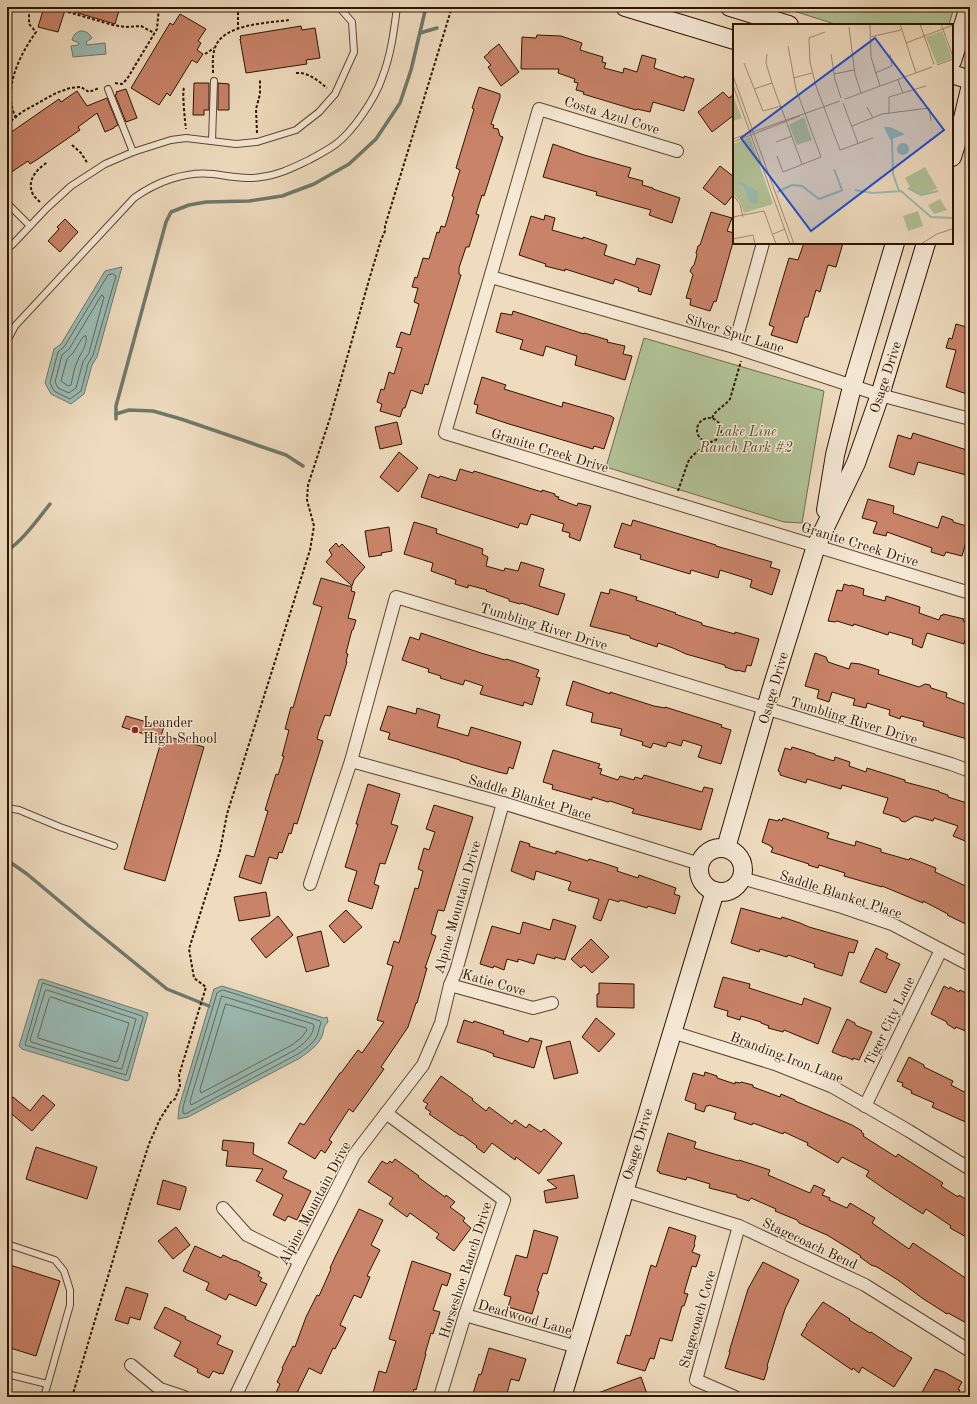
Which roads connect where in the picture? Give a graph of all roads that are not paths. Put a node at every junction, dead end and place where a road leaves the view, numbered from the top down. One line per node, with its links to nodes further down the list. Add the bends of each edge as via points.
1 (339, 7): 16 (lane, via 352,22 354,52 335,94 319,112 296,130 258,142 236,144)
2 (398, 7): 27 (lane, via 382,79 355,125 336,144 287,171 261,178 191,174 165,180 144,190 14,326)
3 (625, 7): 7 (street)
4 (730, 7): 6 (street)
5 (969, 7): 8 (street)
6 (786, 24)
7 (733, 40)
8 (953, 58)
9 (953, 74): 10 (street)
10 (970, 80)
11 (214, 81): 16 (lane)
12 (108, 89): 18 (lane)
13 (970, 89): 15 (street)
14 (539, 109): 17 (street, Costa Azul Cove); 26 (street, Granite Creek Drive)
15 (962, 111): 19 (street)
16 (212, 141): 18 (lane, via 186,138 171,140)
17 (677, 151)
18 (133, 152): 21 (lane, via 105,164 71,186)
19 (953, 152)
20 (7, 203): 21 (lane)
21 (30, 226): 25 (lane)
22 (763, 244): 28 (street)
23 (895, 244): 29 (street, Osage Drive)
24 (926, 244): 30 (street, Osage Drive)
25 (7, 249)
26 (491, 277): 28 (street, Silver Spur Lane); 33 (street, Granite Creek Drive, via 445,433)
27 (7, 341)
28 (739, 349): 29 (street, Silver Spur Lane)
29 (852, 387): 30 (street, Silver Spur Lane); 32 (street, Osage Drive, via 835,455)
30 (880, 395): 31 (street, Silver Spur Lane); 32 (street, Osage Drive, via 856,463)
31 (970, 419)
32 (823, 529): 33 (street, Osage Drive)
33 (816, 546): 34 (street, Granite Creek Drive); 35 (street, Osage Drive)
34 (970, 593)
35 (767, 709): 36 (street, Tumbling River Drive, via 396,597); 37 (street, Tumbling River Drive); 41 (street, Osage Drive)
36 (350, 761): 38 (street, Saddle Blanket Place); 44 (street, Tumbling River Drive)
37 (970, 771)
38 (503, 804): 42 (street, Saddle Blanket Place); 48 (street, Alpine Mountain Drive)
39 (7, 808): 40 (lane, via 19,810)
40 (114, 846)
41 (726, 848): 42 (street, via 713,849 702,858); 43 (street, via 741,859)
42 (700, 864): 45 (street, via 702,881)
43 (742, 878): 45 (street, via 731,890); 46 (street, Saddle Blanket Place, via 892,924)
44 (310, 884)
45 (715, 891): 50 (street, Osage Drive)
46 (941, 950): 47 (street, Saddle Blanket Place); 51 (street, Tiger City Lane)
47 (970, 966)
48 (450, 985): 49 (street, Katie Cove, via 533,1008); 52 (street, Alpine Mountain Drive, via 441,1023 423,1065)
49 (552, 1003)
50 (672, 1032): 51 (street, Branding Iron Lane, via 782,1067 833,1087); 54 (street, Osage Drive)
51 (865, 1106): 53 (street, Branding Iron Lane)
52 (386, 1113): 58 (street, Alpine Mountain Drive, via 354,1154); 59 (street, Horseshoe Ranch Drive, via 504,1200)
53 (970, 1170)
54 (623, 1190): 56 (street, Stagecoach Bend); 60 (street, Osage Drive)
55 (223, 1208): 58 (street, via 247,1235)
56 (739, 1226): 61 (street, Stagecoach Bend, via 865,1285); 70 (street, Stagecoach Cove, via 696,1380)
57 (7, 1244): 64 (lane, via 55,1260 64,1271 70,1290 70,1306)
58 (300, 1261): 67 (street, Alpine Mountain Drive)
59 (465, 1315): 60 (street, Deadwood Lane); 68 (street, Horseshoe Ranch Drive)
60 (576, 1347): 69 (street, Osage Drive)
61 (970, 1351)
62 (131, 1365): 66 (street, via 160,1389)
63 (7, 1374): 64 (lane)
64 (47, 1384): 65 (lane)
65 (44, 1397)
66 (184, 1397)
67 (235, 1397)
68 (440, 1397)
69 (562, 1397)
70 (735, 1397)

